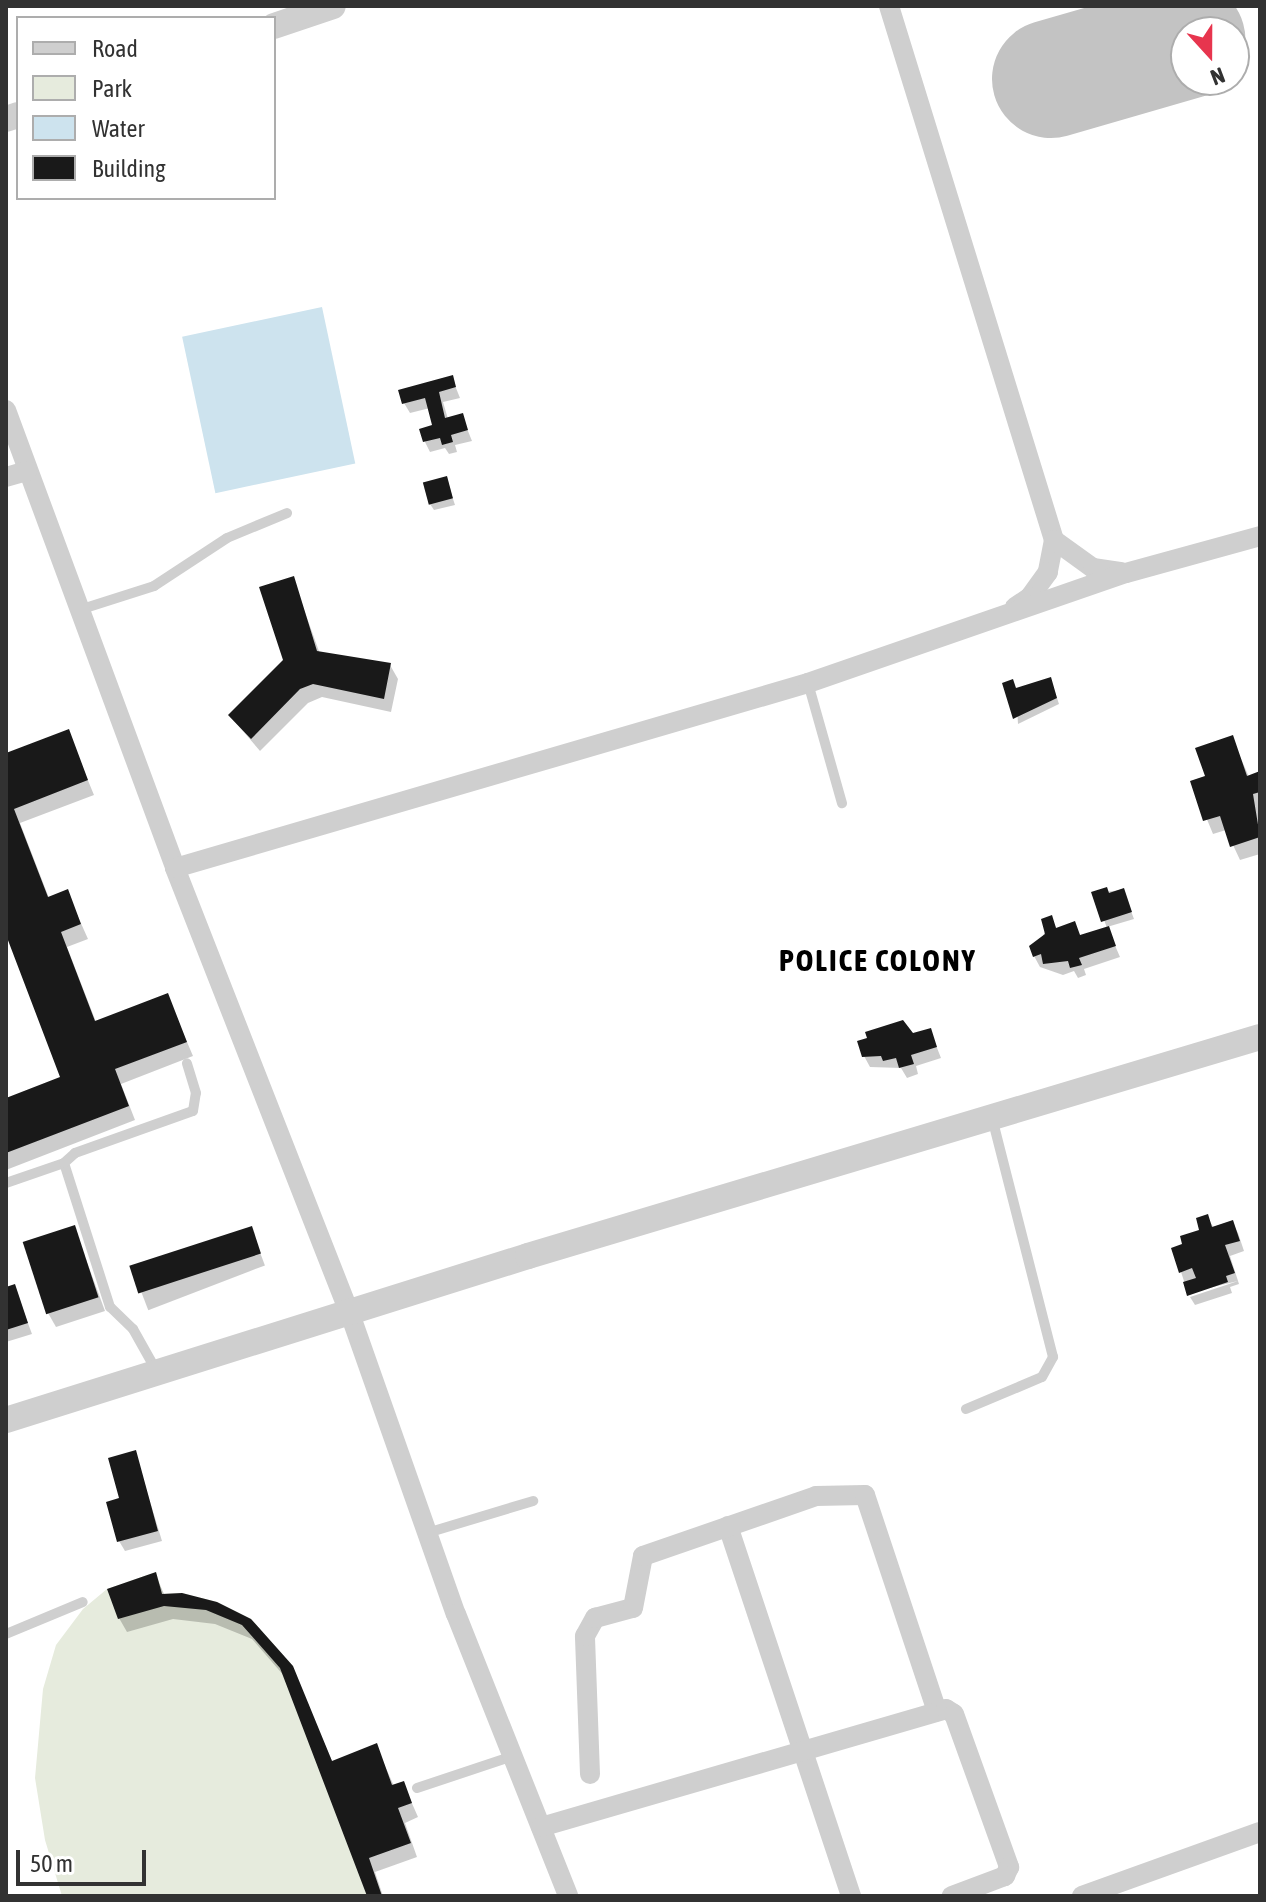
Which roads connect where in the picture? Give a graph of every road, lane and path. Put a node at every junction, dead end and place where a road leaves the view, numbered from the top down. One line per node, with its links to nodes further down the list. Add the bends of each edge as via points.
1 (333, 6): 3 (street)
2 (889, 6): 9 (street)
3 (276, 25)
4 (6, 410): 5 (street)
5 (27, 471): 6 (street); 11 (street)
6 (6, 477)
7 (287, 513): 11 (lane, via 227,538 154,586)
8 (1260, 536): 10 (street)
9 (1054, 540): 10 (street, via 1093,568); 12 (street, via 1048,572 1030,597)
10 (1126, 573): 12 (street)
11 (79, 610): 15 (street)
12 (1000, 617): 13 (street)
13 (808, 683): 14 (lane); 15 (street)
14 (842, 803)
15 (175, 868): 21 (street)
16 (1260, 1037): 18 (street)
17 (187, 1063): 19 (lane, via 196,1093 193,1111 75,1153)
18 (992, 1117): 21 (street); 23 (lane, via 1053,1357 1042,1377)
19 (64, 1163): 20 (lane); 22 (lane, via 110,1307 133,1329)
20 (6, 1183)
21 (349, 1311): 22 (street); 27 (street)
22 (158, 1373): 24 (street)
23 (966, 1409)
24 (6, 1420)
25 (533, 1501): 27 (lane)
26 (728, 1526): 30 (street, via 816,1496 865,1495); 31 (street); 33 (street, via 643,1556 633,1608 604,1614 590,1625 585,1651)
27 (427, 1533): 32 (street)
28 (83, 1602): 29 (lane)
29 (6, 1634)
30 (937, 1711): 31 (street); 39 (street, via 954,1714 1009,1867 1005,1876)
31 (799, 1750): 35 (street); 38 (street)
32 (513, 1756): 34 (lane); 35 (street)
33 (590, 1774)
34 (417, 1788)
35 (541, 1827): 37 (street)
36 (1260, 1832): 40 (street)
37 (568, 1896)
38 (851, 1896)
39 (952, 1896)
40 (1082, 1896)

